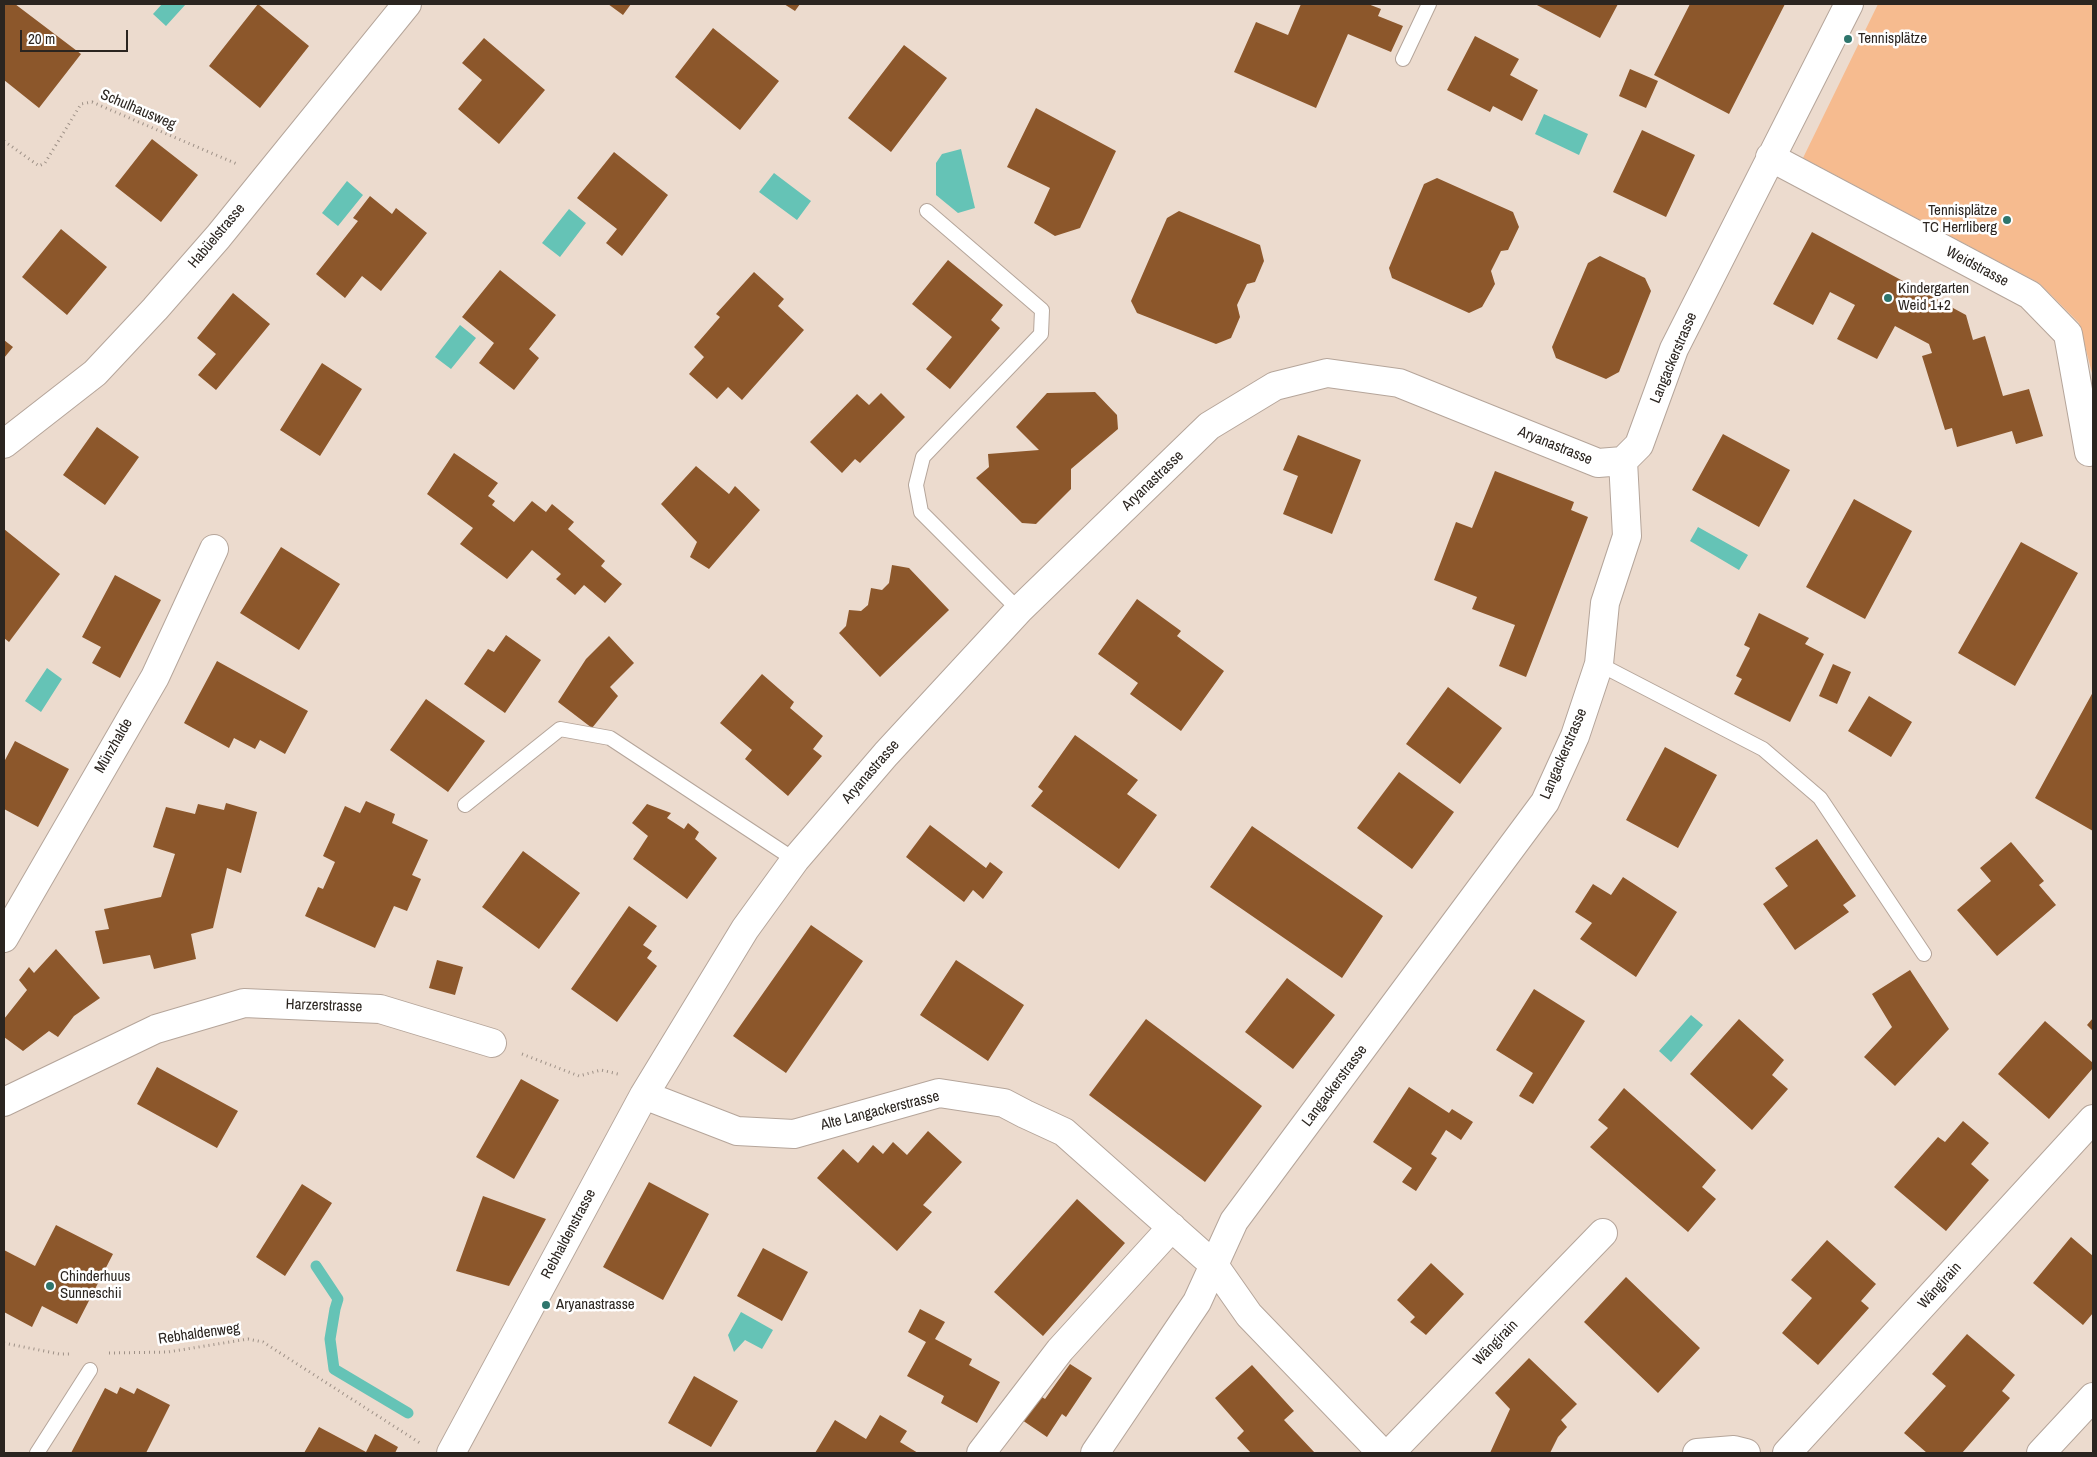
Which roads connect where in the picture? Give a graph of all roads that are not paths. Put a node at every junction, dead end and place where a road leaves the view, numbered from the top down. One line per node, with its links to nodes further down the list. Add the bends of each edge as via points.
1 (407, 4): 7 (street, Habüelstrasse, via 218,237 155,309 95,373)
2 (1429, 4): 4 (lane)
3 (1848, 4): 5 (street, Langackerstrasse)
4 (1403, 59)
5 (1770, 157): 8 (street, Weidstrasse, via 2030,295 2068,334); 9 (street, Langackerstrasse, via 1674,349 1640,445)
6 (927, 211): 11 (lane, via 1042,310 1041,334 923,457 916,485 921,512)
7 (4, 444)
8 (2089, 452)
9 (1623, 462): 11 (street, Aryanastrasse, via 1598,463 1399,383 1327,373 1275,386 1209,426); 12 (street, Langackerstrasse, via 1627,536 1605,603)
10 (214, 549): 15 (street, Münzhalde, via 155,677)
11 (1020, 610): 14 (street, Aryanastrasse, via 886,754)
12 (1599, 664): 16 (lane, via 1763,750 1820,798); 23 (street, Langackerstrasse, via 1575,736 1545,802 1234,1222)
13 (465, 805): 14 (lane, via 560,729 610,738)
14 (796, 860): 18 (street, Aryanastrasse, via 745,929)
15 (4, 938)
16 (1924, 954)
17 (492, 1042): 19 (street, Harzerstrasse, via 380,1008 244,1003 156,1030)
18 (644, 1095): 21 (street, Alte Langackerstrasse, via 738,1131 794,1134 939,1093 1004,1103 1064,1132); 26 (street, Rebhaldenstrasse)
19 (4, 1102)
20 (2093, 1119): 34 (street, Wängirain)
21 (1172, 1227): 23 (street, Alte Langackerstrasse); 28 (street, via 1060,1350)
22 (1603, 1233): 31 (street, Wängirain)
23 (1214, 1265): 29 (street, Langackerstrasse, via 1197,1302); 30 (street, via 1250,1315)
24 (90, 1370): 27 (lane)
25 (2093, 1397): 35 (street)
26 (439, 1450)
27 (37, 1453)
28 (981, 1453)
29 (1094, 1453)
30 (1382, 1453)
31 (1390, 1453)
32 (1697, 1453): 33 (street, via 1734,1450)
33 (1746, 1453)
34 (1787, 1453)
35 (2041, 1453)

